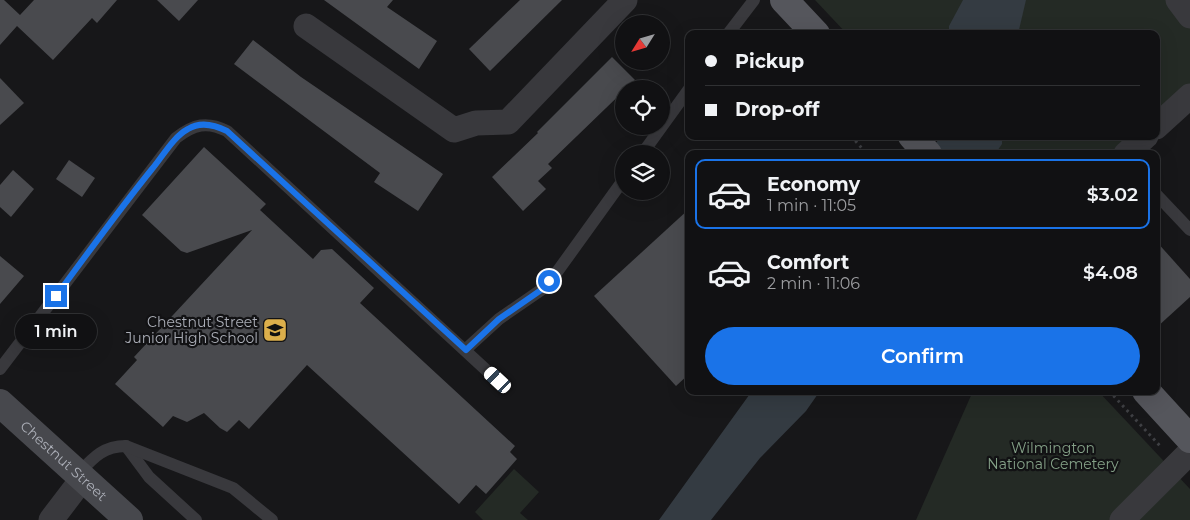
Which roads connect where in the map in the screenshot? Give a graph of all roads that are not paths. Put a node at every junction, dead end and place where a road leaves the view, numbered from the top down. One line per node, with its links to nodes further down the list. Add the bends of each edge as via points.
1 (625, 0): 6 (street, via 508,122 476,124 454,130)
2 (754, 0): 7 (lane)
3 (784, 0): 8 (main road)
4 (1178, 0): 5 (street)
5 (1190, 16)
6 (306, 26)
7 (731, 30)
8 (812, 30)
9 (685, 95): 14 (lane)
10 (1190, 96): 11 (street)
11 (1160, 123)
12 (916, 140): 15 (main road)
13 (1142, 140): 16 (street)
14 (649, 145)
15 (924, 150)
16 (1130, 150)
17 (615, 191): 20 (lane, via 541,290 499,319)
18 (1160, 198): 19 (lane)
19 (1190, 230)
20 (466, 350): 21 (lane, via 227,131 215,125 201,124 188,128 176,138); 22 (lane)
21 (0, 369)
22 (498, 380)
23 (1150, 395): 25 (main road)
24 (0, 402): 28 (street, Chestnut Street)
25 (1190, 439)
26 (126, 446): 28 (lane, via 105,449 97,454); 31 (lane, via 149,476); 32 (lane, via 233,488)
27 (1184, 458): 33 (street)
28 (80, 476): 29 (street); 30 (street, Chestnut Street)
29 (51, 520)
30 (129, 520)
31 (196, 520)
32 (272, 520)
33 (1122, 520)

